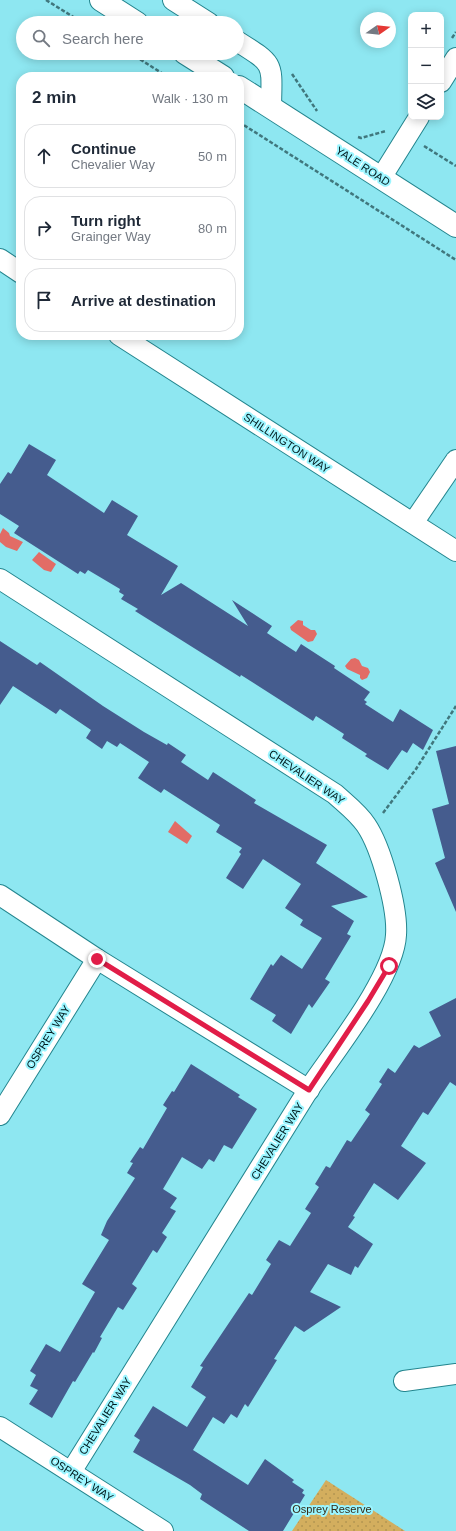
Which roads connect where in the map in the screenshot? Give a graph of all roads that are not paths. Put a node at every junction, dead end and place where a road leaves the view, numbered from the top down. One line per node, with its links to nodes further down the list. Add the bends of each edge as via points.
1 (101, 0): 3 (main road)
2 (174, 0): 4 (street)
3 (126, 16)
4 (198, 16)
5 (244, 45): 11 (street, via 264,58 272,70)
6 (456, 58): 9 (street)
7 (196, 60): 8 (main road)
8 (215, 72)
9 (444, 77)
10 (244, 90): 11 (main road, YALE ROAD)
11 (270, 106): 13 (main road, YALE ROAD)
12 (417, 120): 13 (street)
13 (381, 178): 14 (main road, YALE ROAD)
14 (456, 226)
15 (0, 259): 16 (street)
16 (16, 270)
17 (127, 340): 19 (street, SHILLINGTON WAY)
18 (456, 460): 19 (street)
19 (413, 523): 20 (street, SHILLINGTON WAY)
20 (456, 551)
21 (0, 579): 24 (street, CHEVALIER WAY, via 335,794 357,813 367,826 384,867 392,900 396,935 389,966)
22 (0, 895): 23 (street)
23 (97, 959): 24 (street); 25 (street, OSPREY WAY)
24 (309, 1090): 29 (street, CHEVALIER WAY)
25 (0, 1115)
26 (456, 1374): 27 (street)
27 (404, 1381)
28 (0, 1427): 29 (street, OSPREY WAY)
29 (71, 1472): 30 (street, OSPREY WAY)
30 (163, 1531)

